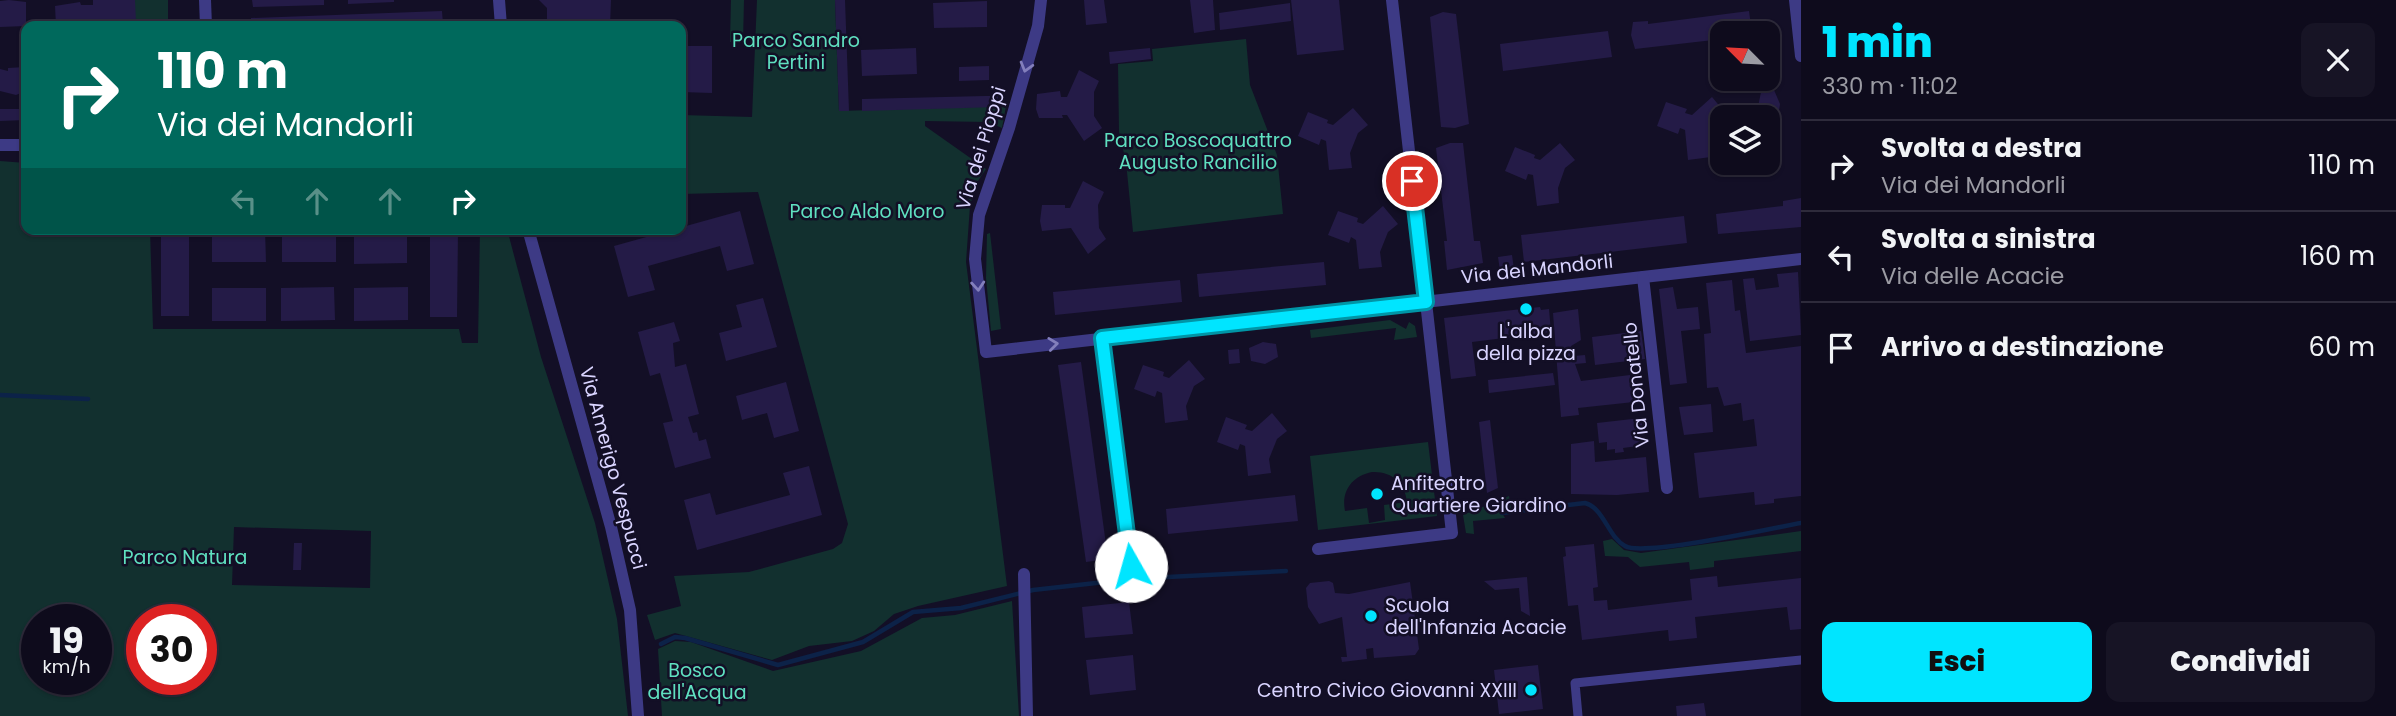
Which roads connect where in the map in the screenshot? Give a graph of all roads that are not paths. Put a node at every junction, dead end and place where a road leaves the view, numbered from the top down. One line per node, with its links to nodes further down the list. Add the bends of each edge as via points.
1 (205, 0): 6 (street)
2 (499, 0): 7 (street)
3 (1041, 0): 16 (street, Via dei Pioppi, one-way to 16, via 1009,128 979,215 975,259)
4 (1391, 0): 14 (street)
5 (1795, 0): 8 (street)
6 (206, 21)
7 (501, 21)
8 (1801, 56)
9 (0, 145): 10 (street)
10 (21, 145)
11 (529, 235): 22 (street, Via Amerigo Vespucci, via 611,527 634,628)
12 (1801, 259): 13 (street, Via dei Mandorli)
13 (1643, 277): 14 (street, Via dei Mandorli); 17 (street, Via Donatello)
14 (1426, 302): 15 (street, Via dei Mandorli); 18 (street, via 1452,533)
15 (1102, 338): 16 (street, Via dei Mandorli, one-way to 15); 20 (street)
16 (986, 352)
17 (1667, 488)
18 (1318, 549)
19 (1024, 574): 23 (street)
20 (1132, 582)
21 (1801, 660): 24 (street, via 1575,682)
22 (638, 716)
23 (1027, 716)
24 (1578, 716)

